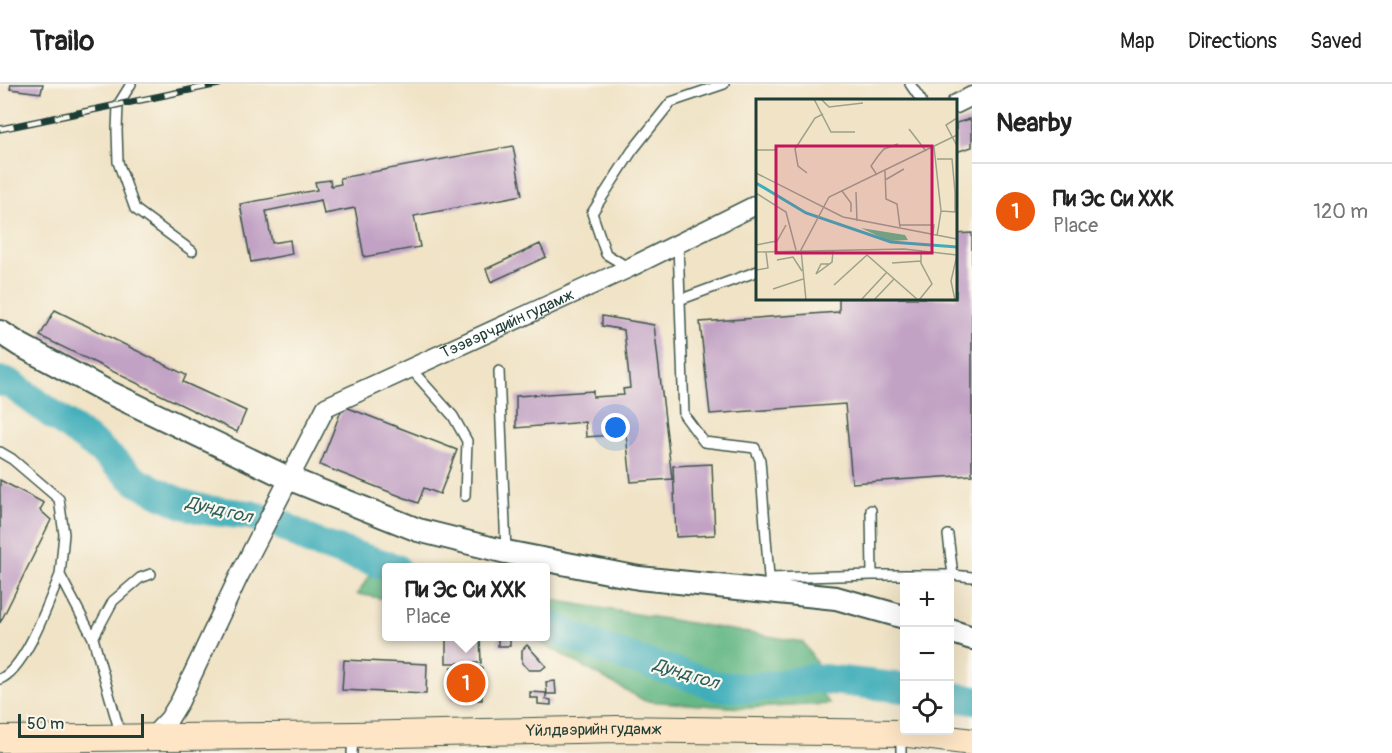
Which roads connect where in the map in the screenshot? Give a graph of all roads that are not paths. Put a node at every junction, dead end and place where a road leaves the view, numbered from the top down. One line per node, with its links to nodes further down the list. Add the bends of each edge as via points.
1 (131, 84): 9 (lane, via 118,105 118,162 124,181 135,209)
2 (724, 84): 10 (lane, via 672,102 632,151 592,213 606,254)
3 (910, 84): 5 (lane)
4 (972, 96): 6 (street)
5 (920, 99)
6 (957, 104)
7 (756, 205): 8 (street, Тээвэрчдийн гудамж)
8 (678, 244): 10 (street, Тээвэрчдийн гудамж); 12 (lane)
9 (192, 251)
10 (629, 268): 14 (street, Тээвэрчдийн гудамж)
11 (756, 272): 12 (lane)
12 (679, 300): 29 (lane, via 684,415 704,442 755,448 760,460)
13 (0, 332): 17 (street, via 64,370)
14 (411, 369): 17 (street, Тээвэрчдийн гудамж, via 326,407); 18 (lane, via 453,416 467,441)
15 (499, 371): 21 (lane)
16 (0, 452): 24 (lane, via 59,500 64,534)
17 (285, 484): 21 (street, via 418,530); 40 (street, Тээвэрчдийн гудамж, via 175,710)
18 (465, 496)
19 (871, 510): 25 (lane)
20 (948, 535): 22 (lane)
21 (506, 552): 29 (street, via 639,578)
22 (953, 573)
23 (151, 574): 32 (lane, via 140,578 113,601)
24 (60, 575): 32 (lane); 34 (lane, via 29,647 7,676)
25 (872, 575): 26 (lane); 29 (lane)
26 (900, 575)
27 (954, 575): 28 (lane)
28 (972, 578)
29 (770, 585): 30 (street)
30 (900, 616)
31 (954, 632): 33 (street)
32 (93, 638): 35 (lane)
33 (972, 638)
34 (0, 679)
35 (122, 737): 36 (main road, Yйлдвэрийн гудамж); 40 (main road, Yйлдвэрийн гудамж)
36 (0, 739)
37 (972, 742): 38 (main road, Yйлдвэрийн гудамж)
38 (901, 743): 39 (main road, Yйлдвэрийн гудамж, via 616,729)
39 (352, 744): 40 (main road, Yйлдвэрийн гудамж)
40 (154, 745)

